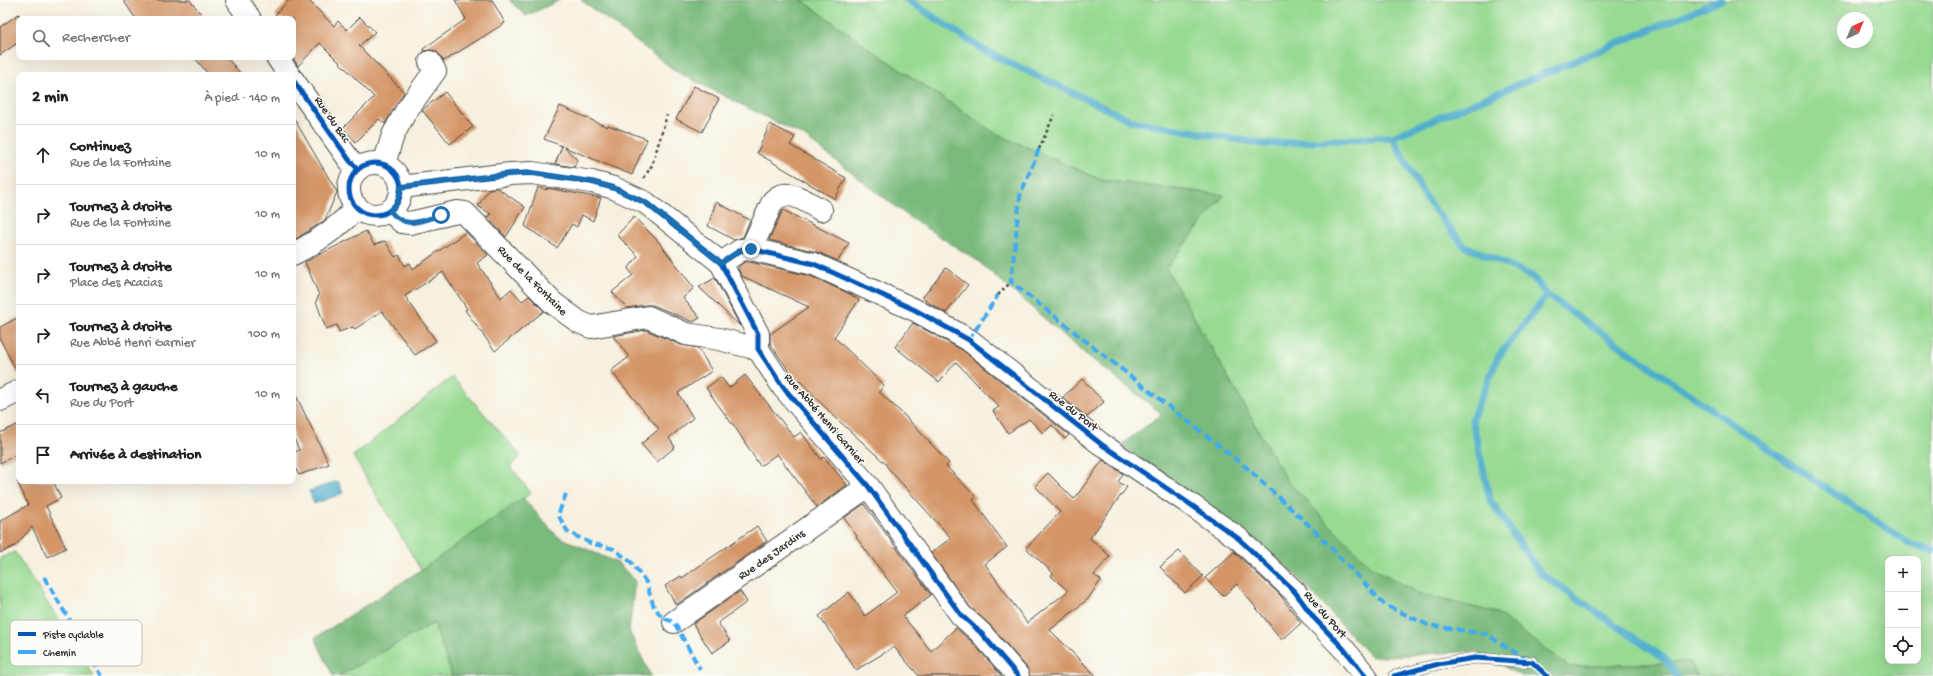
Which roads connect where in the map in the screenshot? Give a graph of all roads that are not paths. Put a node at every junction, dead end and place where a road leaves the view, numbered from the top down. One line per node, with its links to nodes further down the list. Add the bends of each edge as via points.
1 (237, 0): 2 (street)
2 (248, 16)
3 (279, 60): 5 (street)
4 (430, 62): 7 (street, via 435,71 406,111 393,135)
5 (288, 72)
6 (296, 84): 8 (street, Rue du Bac, via 350,161)
7 (384, 164): 8 (street, via 373,162); 9 (street, via 396,173)
8 (358, 168): 10 (street, via 350,180 349,187 352,201)
9 (401, 187): 12 (street, via 397,203); 15 (street, Rue Abbé Henri Garnier, via 532,173 592,182 632,195 646,203)
10 (357, 207): 12 (street, via 370,214); 14 (street, via 334,230)
11 (821, 210): 13 (street, via 799,198 785,194 777,197)
12 (390, 211): 16 (street, Rue de la Fontaine, via 402,222 410,224 457,212 465,213 553,303 578,322 591,327 648,317 686,334)
13 (751, 249): 15 (street, via 741,250); 23 (street, Rue du Port, via 814,264 915,310 969,340 1101,444 1239,539 1294,592)
14 (296, 252)
15 (721, 263): 16 (street, Rue Abbé Henri Garnier, via 758,334)
16 (758, 349): 19 (street, Rue Abbé Henri Garnier, via 783,387)
17 (16, 392): 18 (street)
18 (0, 400)
19 (868, 486): 20 (street, Rue des Jardins); 22 (street, Rue Abbé Henri Garnier, via 961,614)
20 (674, 622)
21 (1532, 662): 24 (lane, via 1475,658 1438,664)
22 (1018, 676)
23 (1366, 676)
24 (1394, 676)

